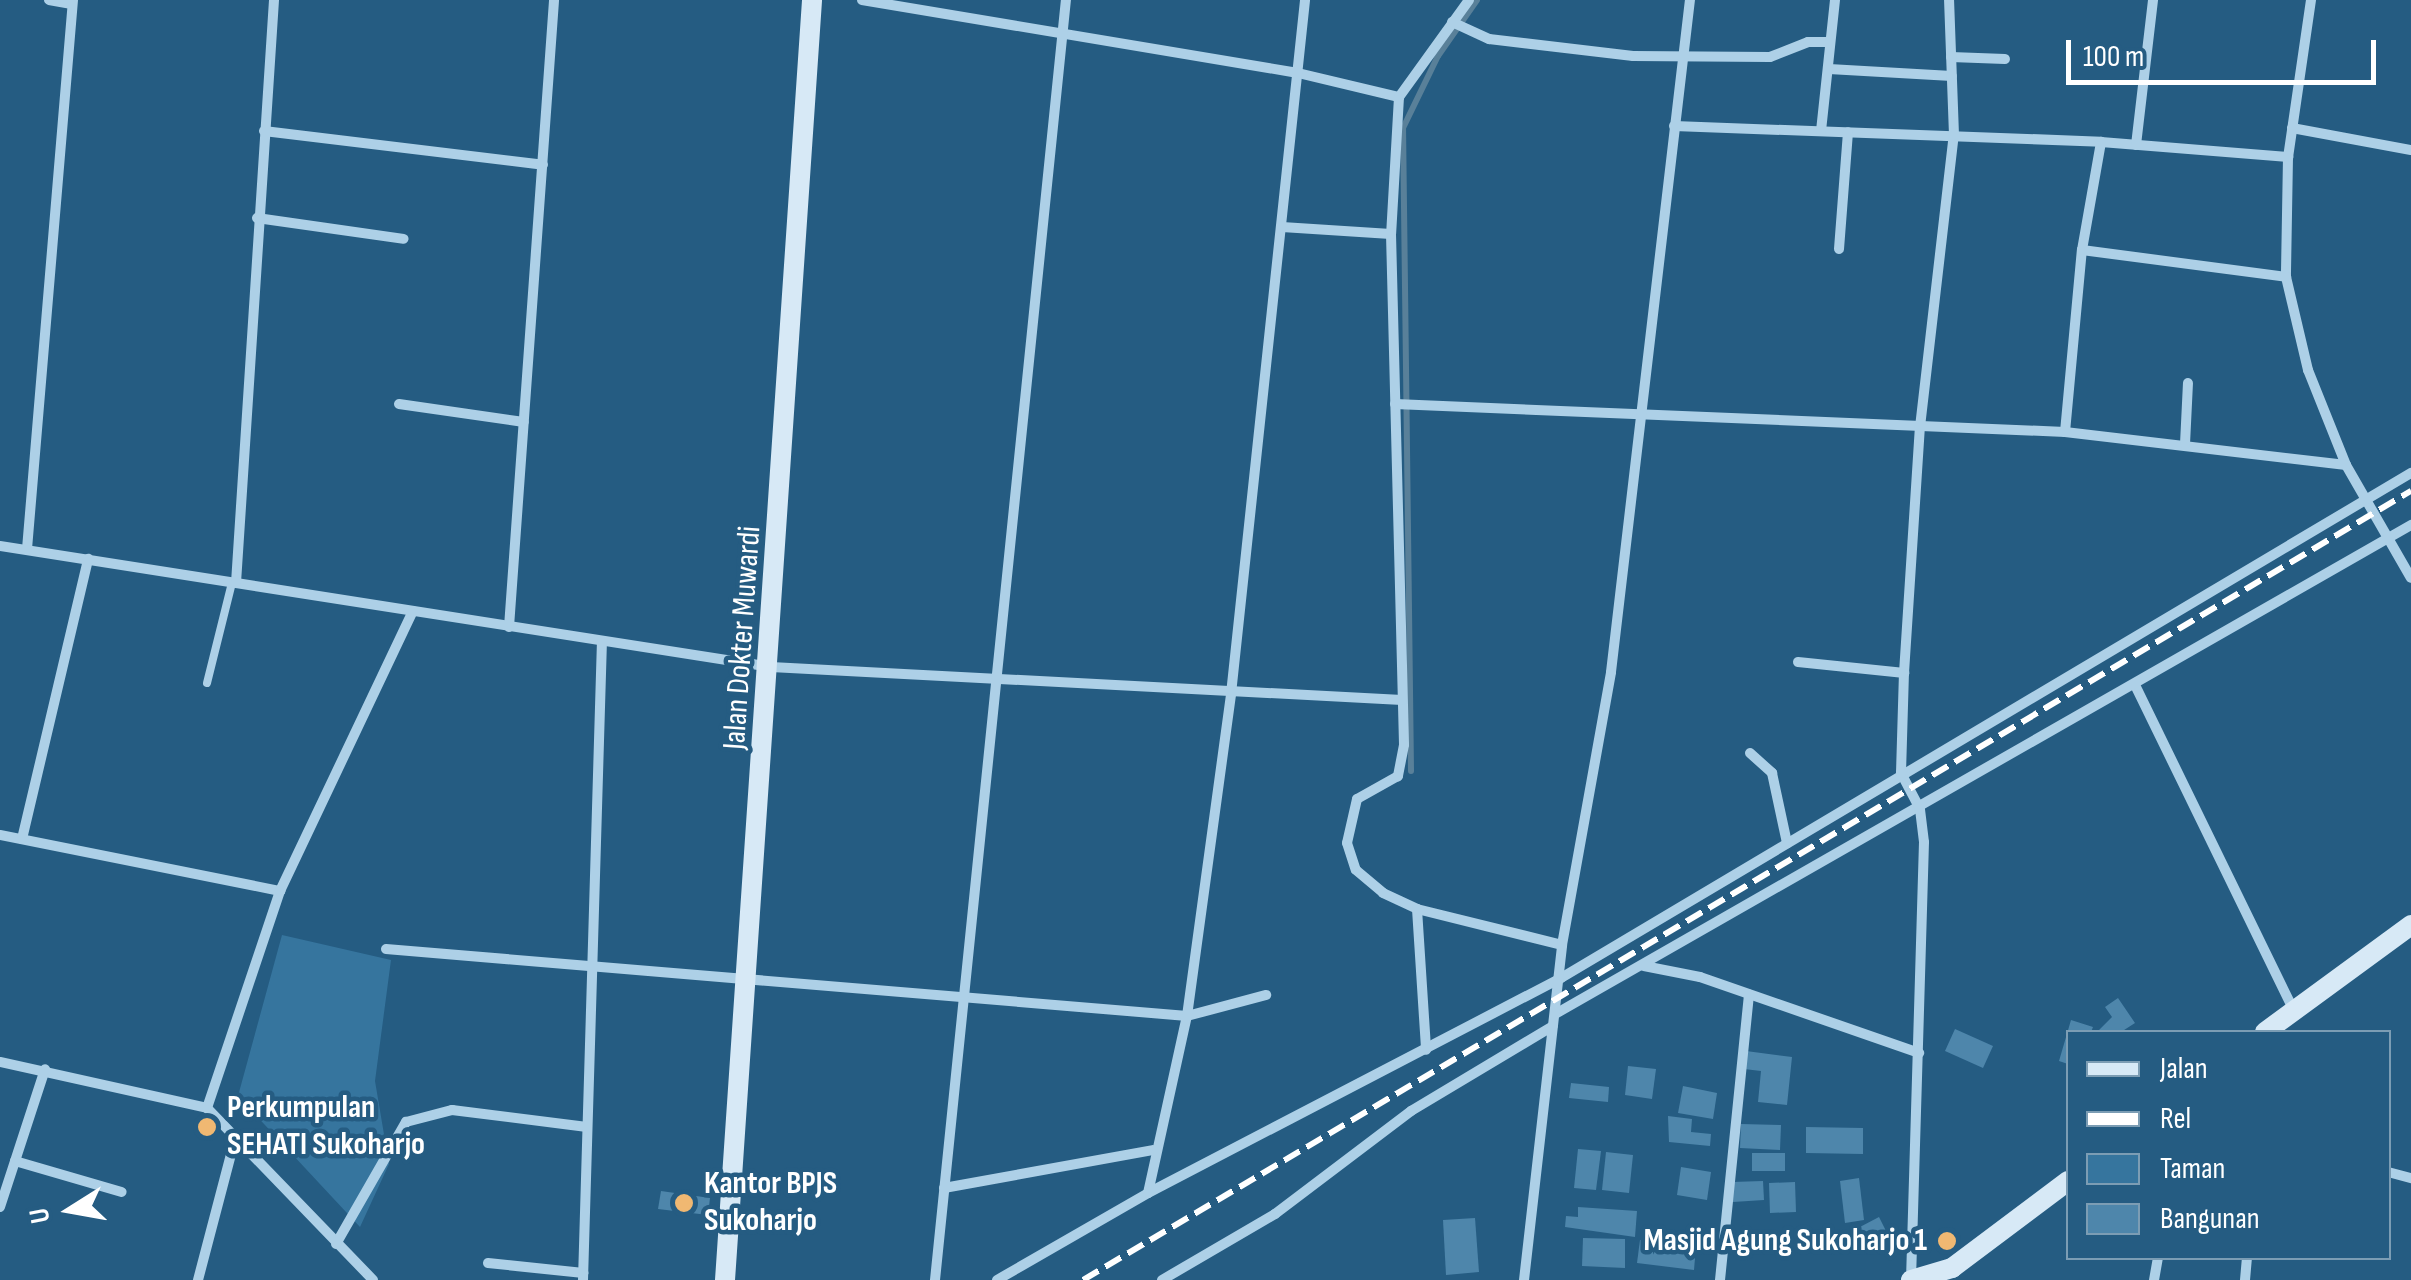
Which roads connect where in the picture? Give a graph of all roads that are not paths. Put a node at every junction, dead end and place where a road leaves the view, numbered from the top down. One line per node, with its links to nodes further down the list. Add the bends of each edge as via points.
1 (49, 0): 14 (street)
2 (274, 0): 27 (street)
3 (554, 0): 35 (street)
4 (812, 0): 65 (main road, Jalan Dokter Muwardi)
5 (862, 0): 16 (street)
6 (1066, 0): 16 (street)
7 (1306, 0): 22 (street)
8 (1470, 0): 15 (street)
9 (1690, 0): 18 (street)
10 (1835, 0): 17 (street)
11 (1949, 0): 19 (street)
12 (2153, 0): 32 (street)
13 (2312, 0): 26 (street)
14 (72, 2): 57 (street)
15 (1458, 27): 18 (street, via 1535,47); 24 (street)
16 (1062, 34): 22 (street); 67 (street)
17 (1830, 42): 18 (street, via 1808,42 1770,57); 21 (street)
18 (1683, 57): 25 (street)
19 (1952, 58): 20 (street); 23 (street)
20 (2006, 59)
21 (1829, 70): 23 (street); 28 (street)
22 (1298, 73): 24 (street); 37 (street)
23 (1952, 76): 30 (street)
24 (1399, 97): 38 (street)
25 (1674, 126): 28 (street); 46 (street)
26 (2292, 128): 33 (street); 34 (street)
27 (264, 131): 35 (street); 36 (street)
28 (1821, 131): 29 (street)
29 (1848, 132): 30 (street); 40 (street)
30 (1954, 135): 31 (street); 48 (street)
31 (2101, 142): 32 (street); 41 (street)
32 (2136, 145): 34 (street)
33 (2411, 150)
34 (2288, 157): 42 (street)
35 (542, 164): 47 (street)
36 (257, 218): 39 (street); 60 (street)
37 (1282, 227): 38 (street); 70 (street)
38 (1392, 234): 45 (street)
39 (404, 239)
40 (1839, 249)
41 (2082, 250): 42 (street); 49 (street)
42 (2286, 277): 51 (street, via 2308,370)
43 (2188, 384): 50 (street)
44 (400, 404): 47 (street)
45 (1397, 404): 46 (street); 71 (street)
46 (1643, 412): 48 (street); 81 (street, via 1612,672)
47 (524, 422): 62 (street)
48 (1920, 428): 49 (street); 66 (street)
49 (2065, 432): 50 (street)
50 (2185, 444): 51 (street)
51 (2346, 464): 53 (street)
52 (2411, 473): 53 (street)
53 (2366, 499): 55 (street); 73 (street, via 2120,650)
54 (2411, 525): 55 (street)
55 (2386, 540): 59 (street); 69 (street)
56 (0, 546): 57 (street)
57 (26, 550): 58 (street)
58 (88, 560): 60 (street); 76 (street)
59 (2411, 578)
60 (234, 583): 61 (street); 68 (lane)
61 (413, 611): 62 (street); 78 (street)
62 (510, 626): 63 (street)
63 (602, 641): 65 (street); 84 (street)
64 (1798, 662): 66 (street)
65 (771, 667): 67 (street); 86 (main road, Jalan Dokter Muwardi)
66 (1904, 673): 73 (street)
67 (996, 680): 70 (street); 89 (street)
68 (207, 683)
69 (2135, 684): 74 (street); 90 (street)
70 (1231, 694): 71 (street); 92 (street)
71 (1402, 700): 79 (street, via 1402,772 1357,799 1347,843 1356,870 1382,894)
72 (1750, 753): 77 (street, via 1772,772)
73 (1901, 773): 74 (street); 77 (street)
74 (1920, 809): 83 (street); 96 (street)
75 (0, 835): 76 (street)
76 (22, 839): 78 (street)
77 (1788, 844): 85 (street)
78 (280, 891): 99 (street)
79 (1417, 909): 81 (street); 95 (street)
80 (2410, 927): 90 (main road)
81 (1562, 945): 85 (street)
82 (386, 949): 84 (street)
83 (1643, 966): 87 (street); 91 (street)
84 (592, 968): 86 (street); 100 (street)
85 (1561, 978): 91 (street); 95 (street)
86 (750, 981): 89 (street); 115 (main road, Jalan Dokter Muwardi)
87 (1749, 994): 96 (street); 120 (street)
88 (1266, 996): 92 (street)
89 (963, 998): 92 (street); 105 (street)
90 (2294, 1012): 94 (main road)
91 (1556, 1013): 93 (street)
92 (1187, 1016): 102 (street)
93 (1553, 1026): 118 (street, via 1411,1110 1274,1214); 119 (street)
94 (2268, 1030)
95 (1426, 1050): 107 (street)
96 (1918, 1053): 121 (street)
97 (0, 1062): 98 (street)
98 (45, 1069): 99 (street); 103 (street)
99 (207, 1108): 101 (street)
100 (587, 1127): 109 (street, via 452,1110 406,1122); 112 (street)
101 (236, 1135): 109 (street); 113 (street)
102 (1153, 1150): 105 (street); 107 (street)
103 (15, 1161): 106 (street); 108 (street)
104 (2066, 1182): 111 (main road)
105 (944, 1188): 116 (street)
106 (122, 1192)
107 (1148, 1193): 117 (street)
108 (0, 1207)
109 (336, 1244): 114 (street)
110 (488, 1263): 112 (street)
111 (1956, 1272): 121 (main road)
112 (583, 1277)
113 (198, 1280)
114 (373, 1280)
115 (725, 1280)
116 (935, 1280)
117 (997, 1280)
118 (1162, 1280)
119 (1524, 1280)
120 (1720, 1280)
121 (1911, 1280)

